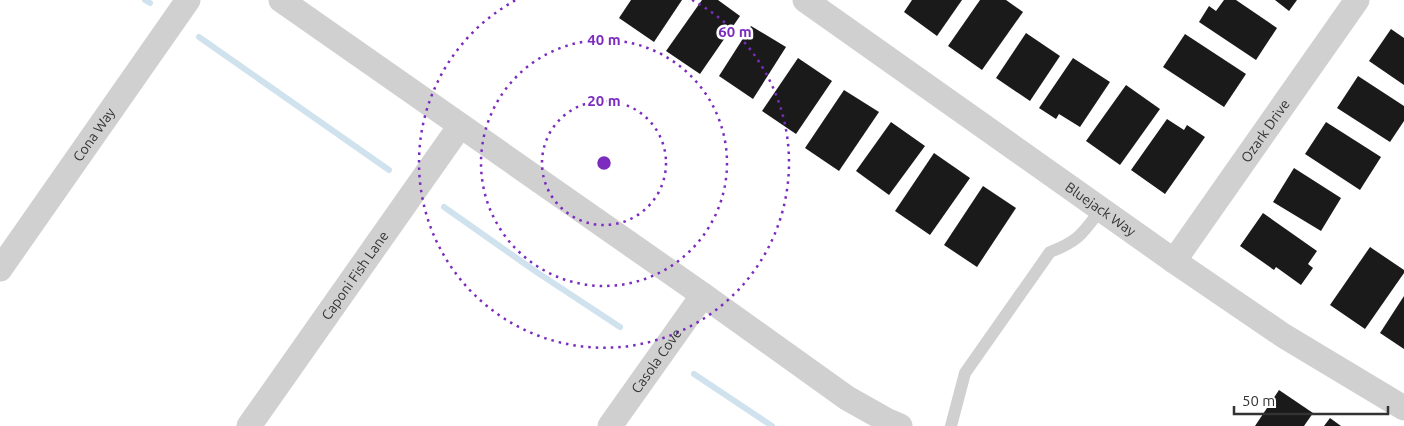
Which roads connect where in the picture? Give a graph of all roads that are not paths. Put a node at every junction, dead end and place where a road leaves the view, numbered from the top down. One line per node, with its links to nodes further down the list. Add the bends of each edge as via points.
1 (188, 0): 8 (street, Cona Way)
2 (281, 0): 5 (street)
3 (805, 0): 6 (street, Bluejack Way)
4 (1357, 0): 7 (street, Ozark Drive)
5 (460, 126): 9 (street); 11 (street, Caponi Fish Lane)
6 (1101, 209): 7 (street, Bluejack Way); 14 (lane, via 1082,235 1067,246 1050,252 965,373)
7 (1174, 261): 10 (street, Bluejack Way, via 1284,336)
8 (0, 269)
9 (702, 295): 12 (street, Casola Cove); 13 (street, via 847,398)
10 (1404, 408)
11 (249, 426)
12 (610, 426)
13 (900, 426)
14 (951, 426)

